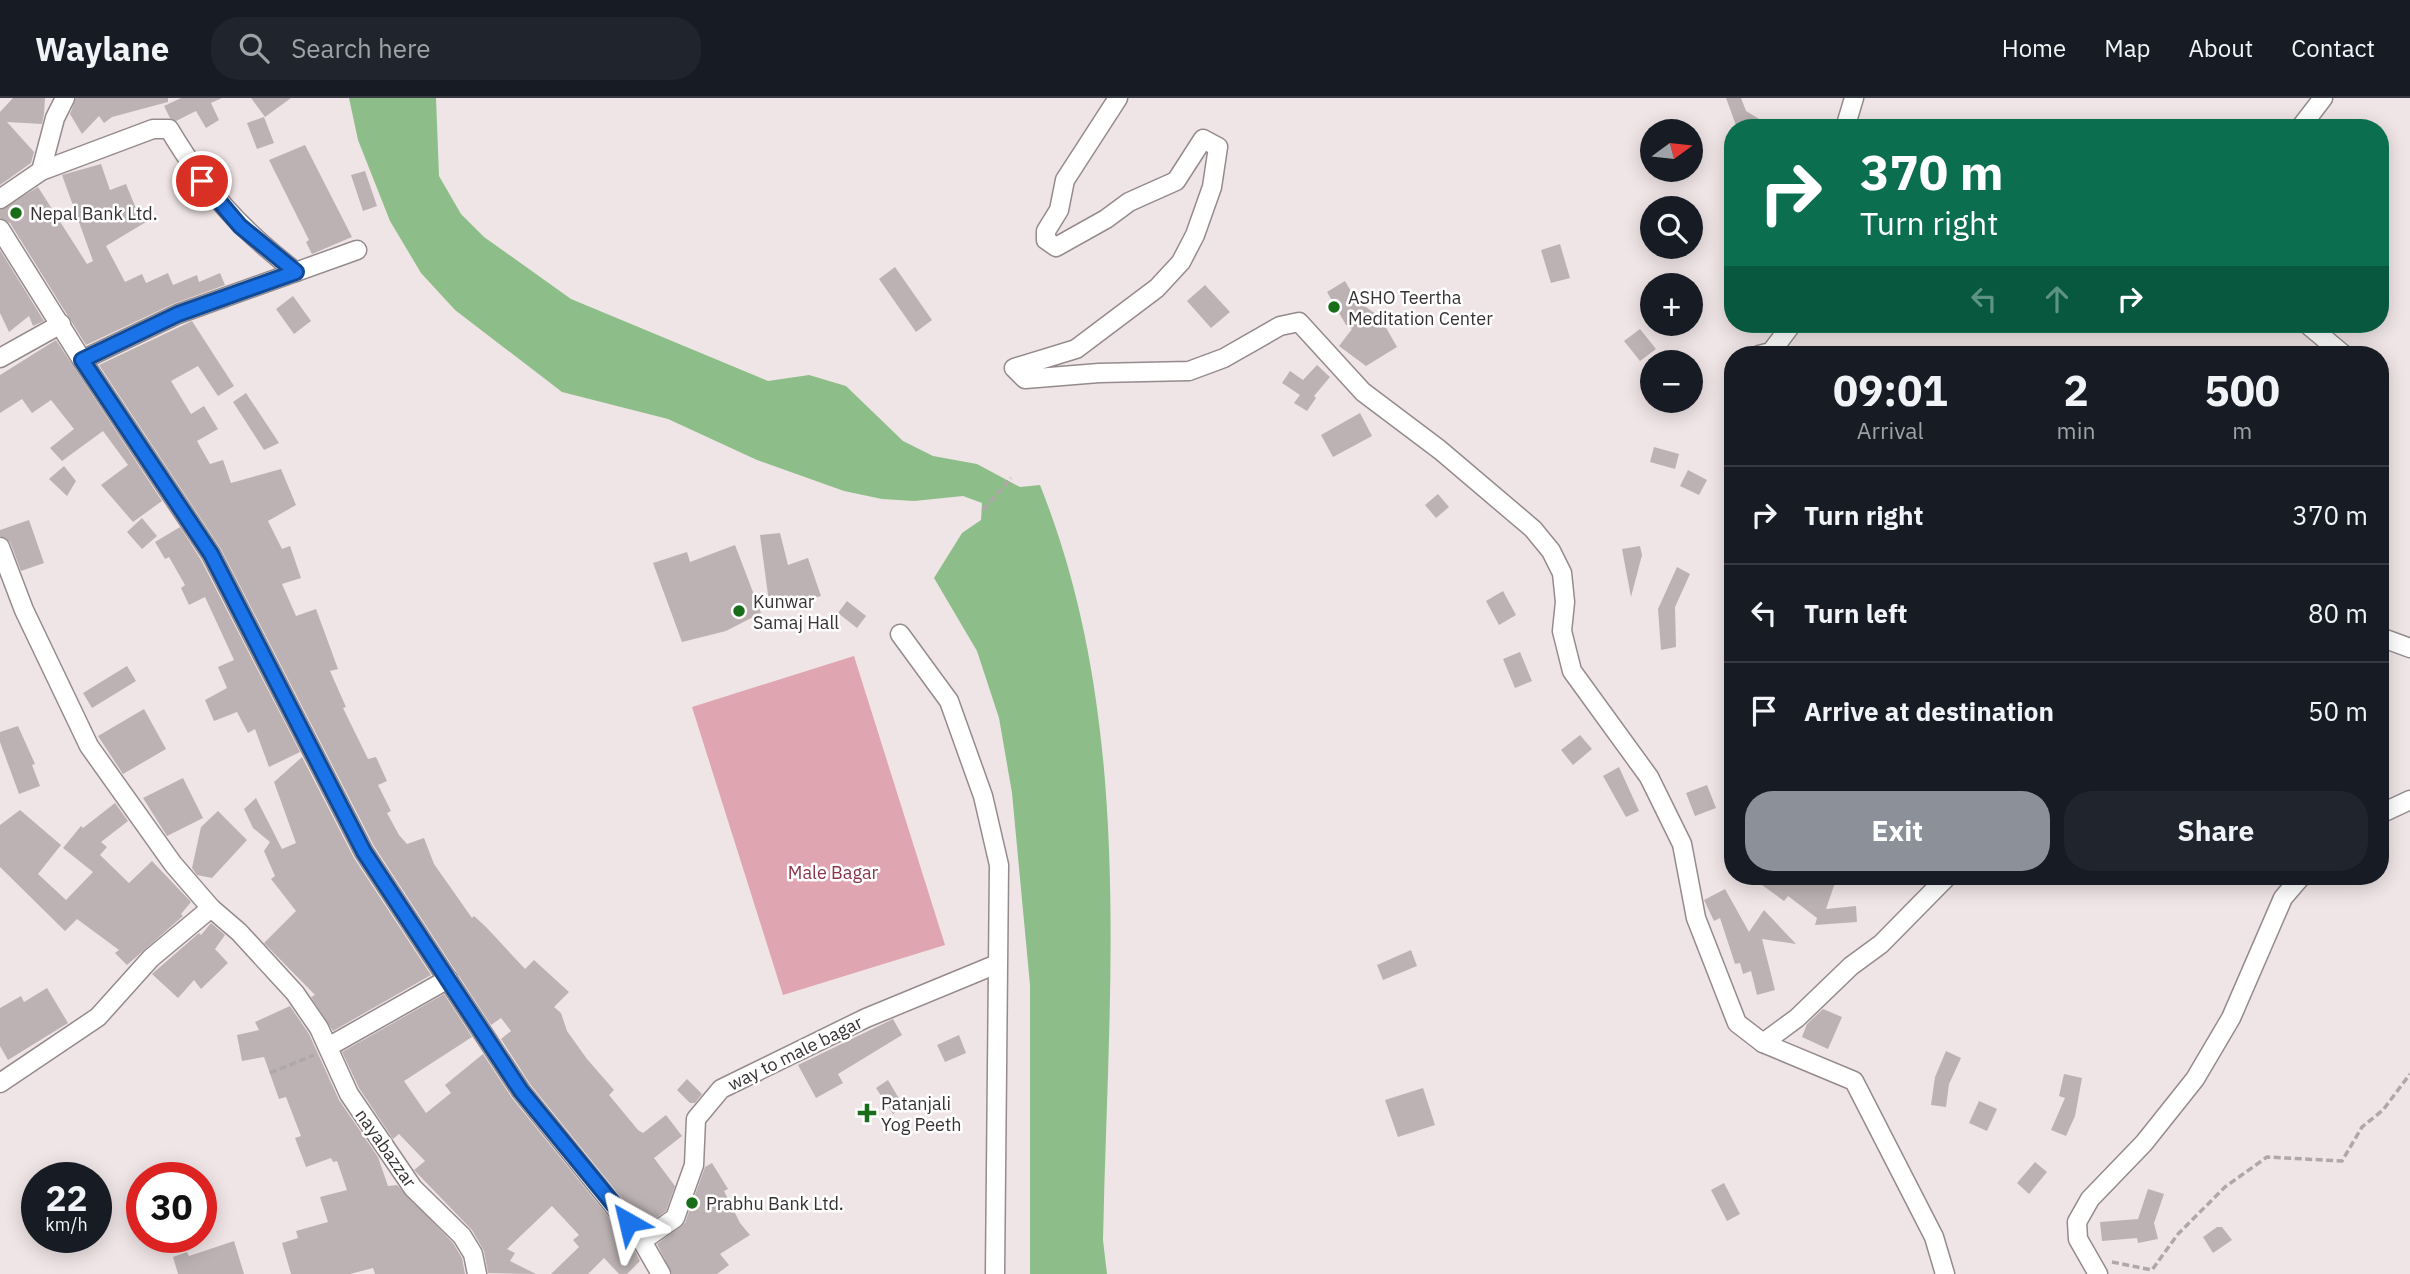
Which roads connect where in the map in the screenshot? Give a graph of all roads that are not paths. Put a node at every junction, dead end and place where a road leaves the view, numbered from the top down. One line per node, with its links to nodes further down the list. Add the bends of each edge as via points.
1 (65, 98): 7 (street)
2 (1118, 98): 28 (street, via 1065,180 1046,240 1056,247 1129,202 1176,181 1203,139 1218,147 1212,187 1195,234 1181,262 1157,288 1076,349 1014,368 1025,379 1189,370 1224,358 1280,326 1299,322 1363,392 1533,529 1562,573 1562,631 1572,671 1649,777 1682,844 1696,918 1737,1023)
3 (1854, 98): 5 (street)
4 (2323, 98): 6 (street)
5 (1848, 119)
6 (2307, 119)
7 (41, 172): 8 (street); 11 (street, via 153,128 169,129 191,166 240,226)
8 (0, 199)
9 (0, 229): 12 (street)
10 (358, 250): 11 (street)
11 (296, 272): 16 (street, via 178,314)
12 (61, 324): 15 (street); 16 (street)
13 (2318, 333): 14 (street)
14 (2333, 346)
15 (0, 358)
16 (82, 360): 27 (street, via 211,554 364,852)
17 (0, 547): 25 (street, nayabazzar, via 24,610 89,746 173,864)
18 (900, 634): 26 (street, via 949,701 983,796 999,865)
19 (2389, 640): 20 (street)
20 (2410, 648)
21 (2410, 800): 22 (street)
22 (2389, 810)
23 (1939, 885): 28 (street, via 1881,944)
24 (2294, 885): 36 (street, via 2283,898 2231,1018 2195,1079 2144,1143 2090,1199 2077,1222 2078,1239)
25 (211, 908): 29 (street, nayabazzar, via 295,993); 30 (street, via 151,958 98,1017)
26 (997, 964): 31 (street, way to male bagar, via 866,1018 721,1089 696,1119 694,1165 675,1218); 34 (street)
27 (448, 979): 29 (street); 31 (street, via 521,1091)
28 (1763, 1043): 35 (street, via 1854,1081 1934,1237)
29 (328, 1048): 32 (street, nayabazzar, via 349,1094 413,1188 462,1236 473,1254)
30 (0, 1083)
31 (642, 1241): 33 (street)
32 (477, 1274)
33 (661, 1274)
34 (995, 1274)
35 (1945, 1274)
36 (2098, 1274)

